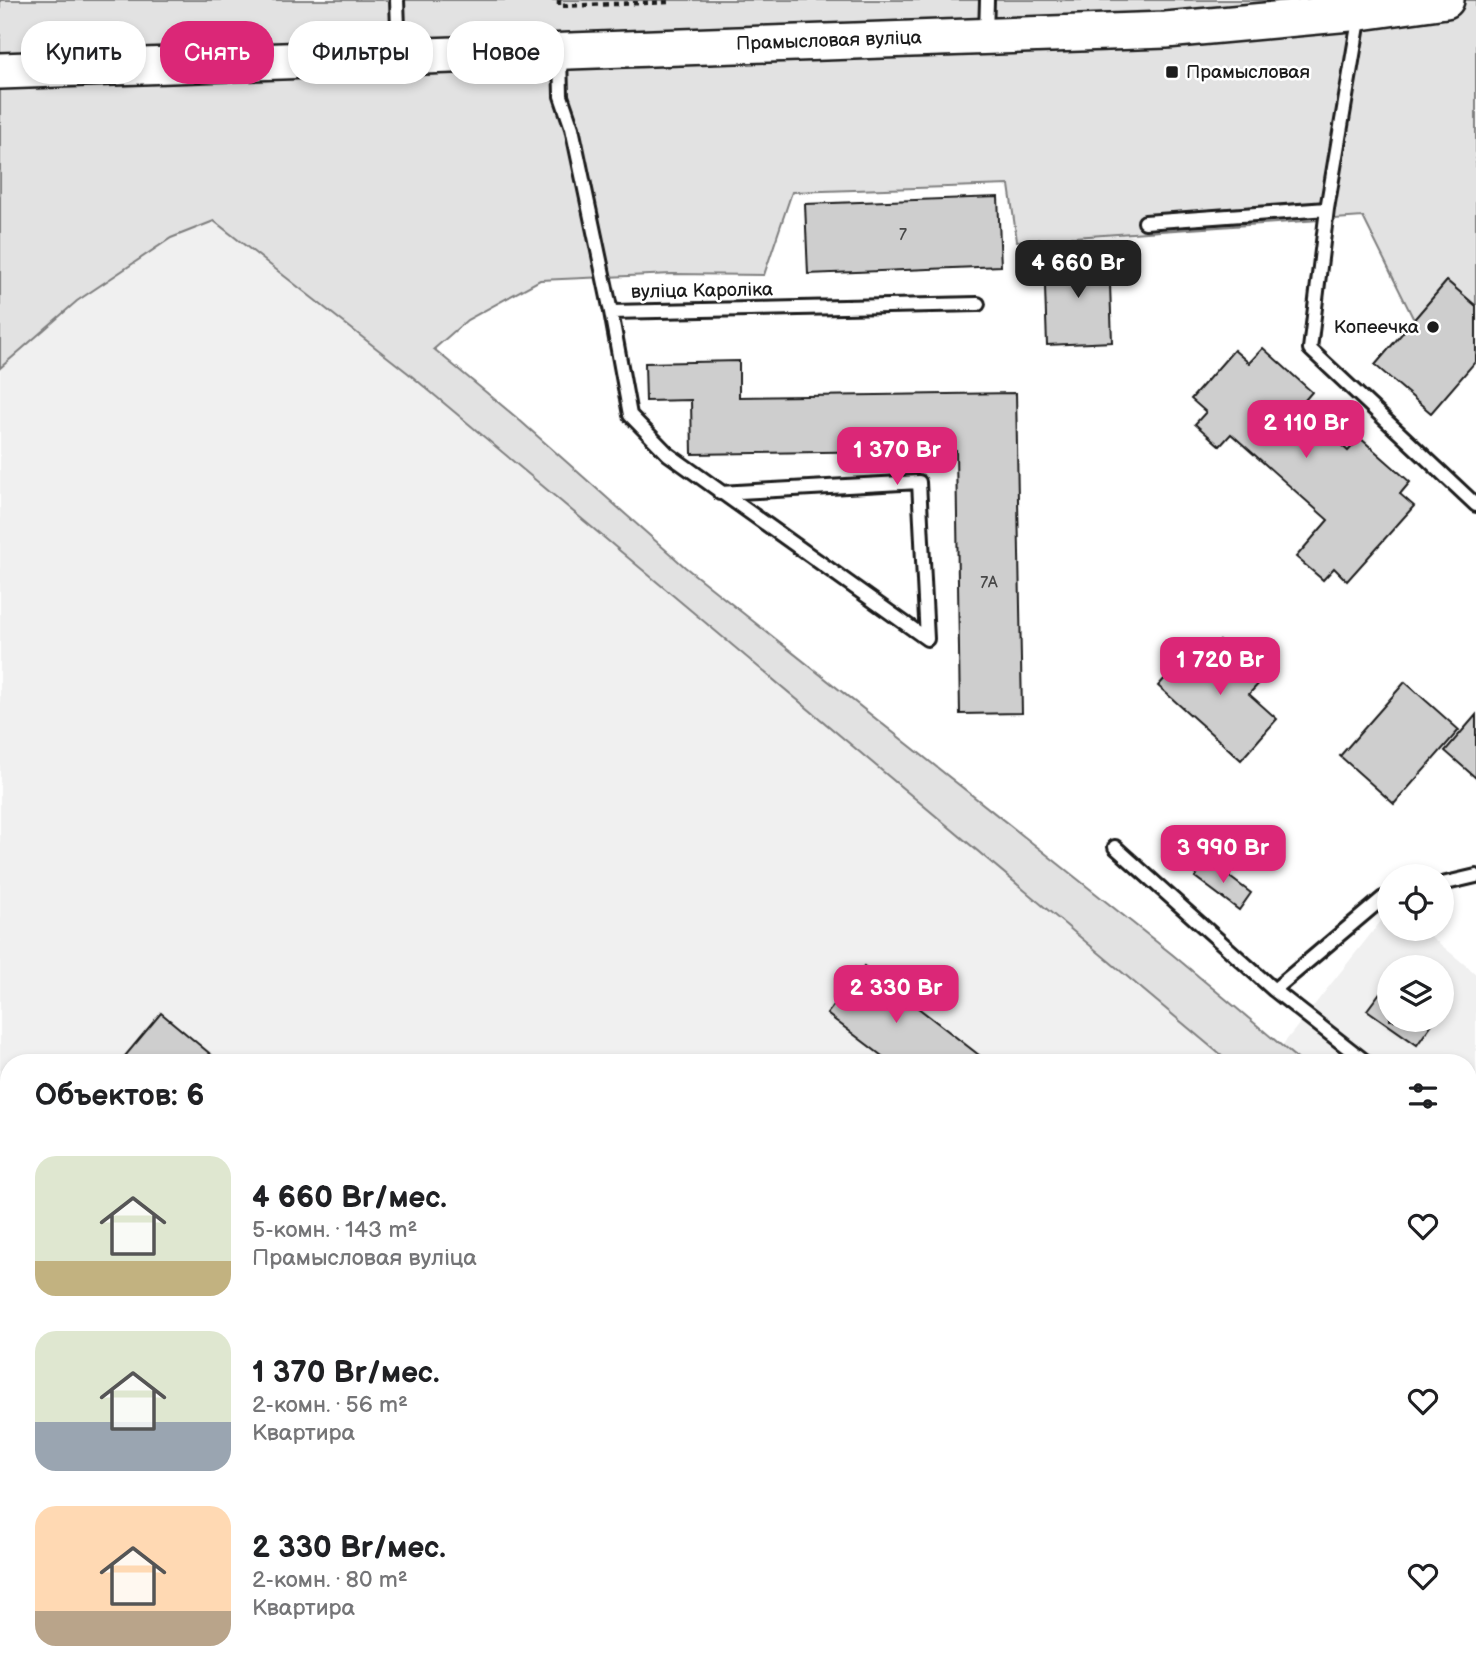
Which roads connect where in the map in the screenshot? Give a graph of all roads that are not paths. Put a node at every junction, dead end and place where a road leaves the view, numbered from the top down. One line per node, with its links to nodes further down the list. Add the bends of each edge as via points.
1 (397, 0): 5 (lane)
2 (987, 0): 6 (lane)
3 (1446, 0): 4 (main road, Прамысловая вуліца)
4 (1361, 12): 6 (main road, Прамысловая вуліца, via 1166,30); 11 (lane)
5 (398, 21)
6 (986, 35): 7 (main road, Прамысловая вуліца)
7 (564, 50)
8 (288, 60): 9 (main road, Прамысловая вуліца)
9 (0, 71)
10 (561, 84): 14 (lane, вуліца Кароліка)
11 (1327, 209): 12 (lane); 16 (lane, via 1310,349)
12 (1145, 222)
13 (978, 304): 14 (lane, вуліца Кароліка)
14 (611, 312): 15 (lane, via 629,415 668,454)
15 (720, 493): 15 (lane, via 796,547 927,639 919,482)
16 (1476, 505)
17 (1115, 847): 21 (lane)
18 (1476, 876): 19 (lane)
19 (1454, 881)
20 (1377, 903): 21 (lane)
21 (1274, 990): 22 (lane)
22 (1356, 1054)

